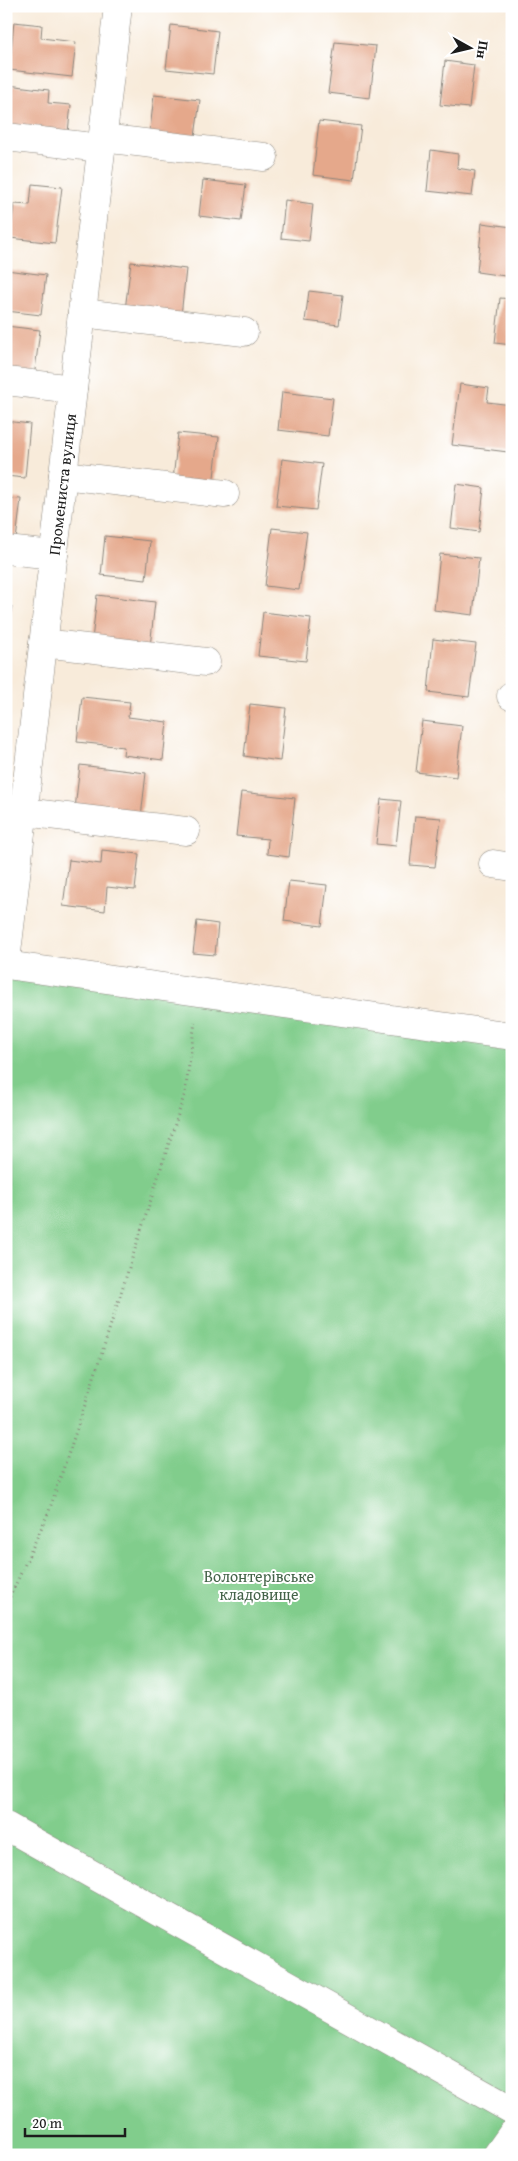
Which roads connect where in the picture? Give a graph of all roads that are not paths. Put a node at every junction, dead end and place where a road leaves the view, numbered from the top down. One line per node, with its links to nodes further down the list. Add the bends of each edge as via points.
1 (118, 6): 3 (street, Промениста вулиця)
2 (6, 137): 3 (street)
3 (102, 143): 4 (street); 5 (street, Промениста вулиця)
4 (264, 157)
5 (82, 313): 6 (street); 8 (street, Промениста вулиця)
6 (244, 332)
7 (6, 381): 8 (street)
8 (73, 389): 9 (street, Промениста вулиця)
9 (63, 475): 10 (street); 12 (street, Промениста вулиця)
10 (225, 494)
11 (6, 550): 12 (street)
12 (54, 555): 13 (street, Промениста вулиця)
13 (43, 643): 14 (street); 15 (street, Промениста вулиця)
14 (206, 662)
15 (24, 812): 16 (street); 17 (street, Промениста вулиця)
16 (186, 830)
17 (6, 961)
18 (6, 966): 19 (street)
19 (512, 1036)
20 (6, 1826): 21 (street)
21 (512, 2110)
22 (512, 2134): 23 (street)
23 (497, 2155)

